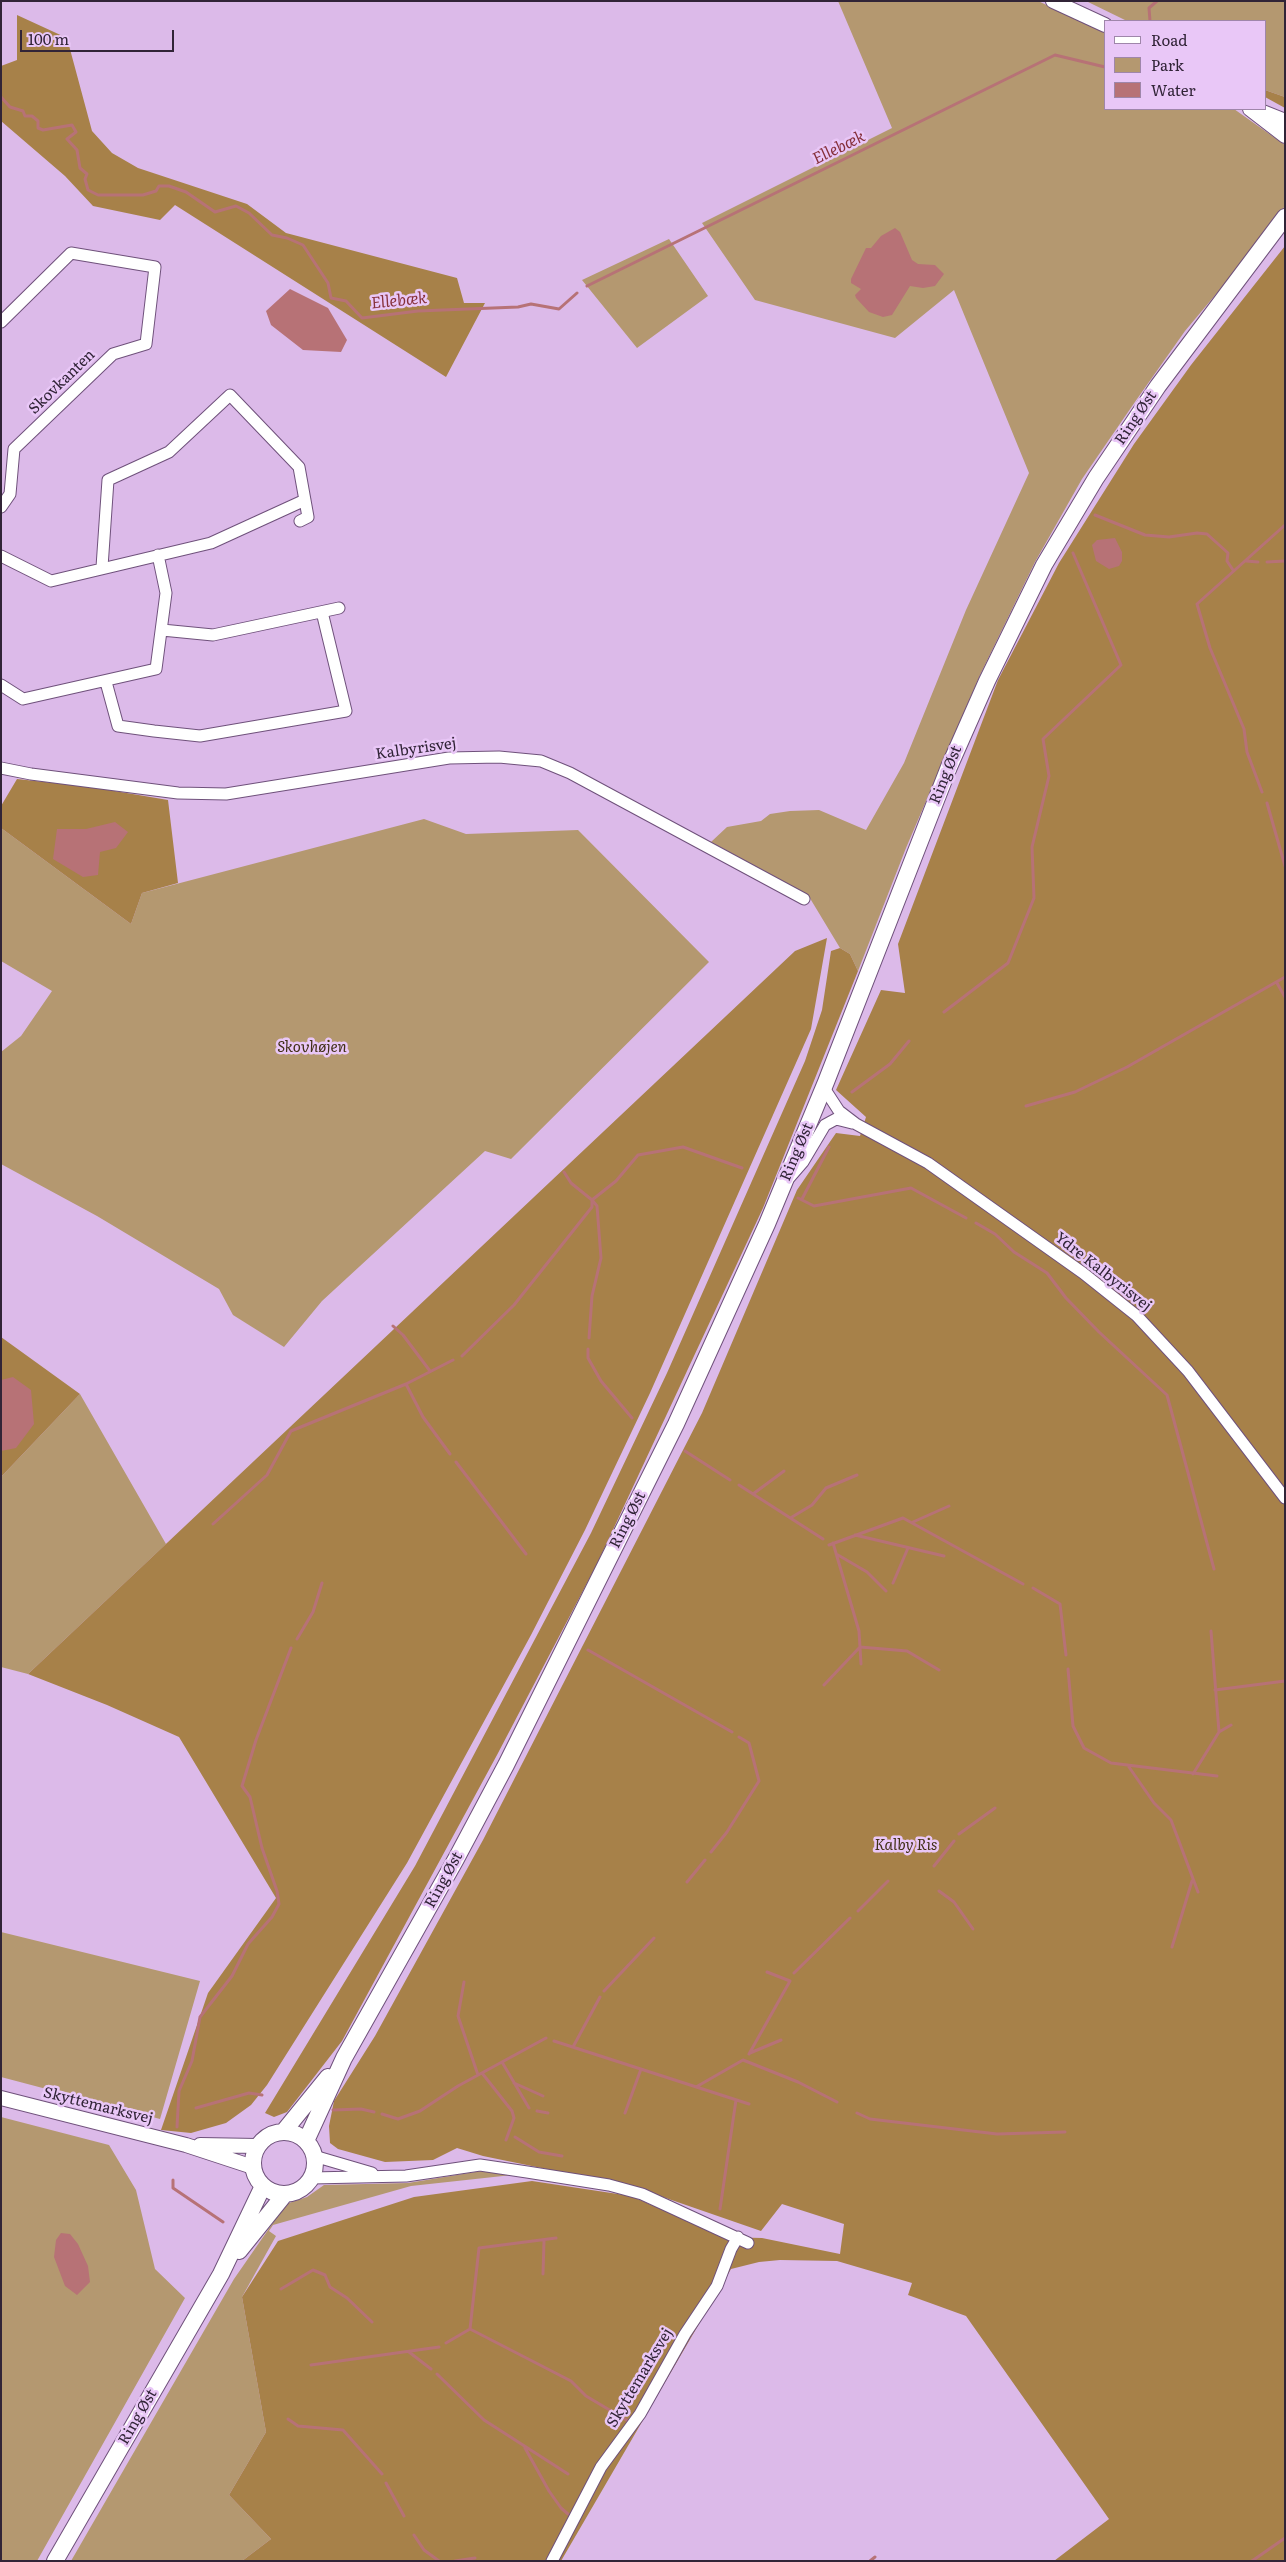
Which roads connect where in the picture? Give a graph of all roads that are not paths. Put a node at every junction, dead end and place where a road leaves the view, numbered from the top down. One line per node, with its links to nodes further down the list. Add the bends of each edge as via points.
1 (1052, 1): 2 (street)
2 (1104, 25)
3 (1251, 110): 6 (street)
4 (1258, 110): 5 (street)
5 (1285, 121)
6 (1285, 136)
7 (1285, 217): 9 (main road, Ring Øst)
8 (1285, 231): 9 (main road, Ring Øst)
9 (1258, 255): 24 (main road, Ring Øst, via 1153,393 1044,564 949,767)
10 (1, 322): 12 (street, Skovkanten, via 71,253 155,267 146,344 114,354 14,449 10,494)
11 (305, 500): 13 (street, via 308,517); 14 (street, via 211,543); 16 (street, via 299,467 230,395 169,452 108,480)
12 (1, 507)
13 (300, 521)
14 (158, 555): 16 (street); 19 (street, via 166,593)
15 (1, 556): 16 (street, via 51,581)
16 (102, 567)
17 (339, 608): 18 (street)
18 (322, 612): 19 (street, via 214,635); 20 (street, via 346,711 200,736 144,730 118,726)
19 (162, 630): 20 (street, via 156,669)
20 (106, 682): 21 (street, via 23,699)
21 (1, 685)
22 (1, 768): 23 (street, Kalbyrisvej, via 178,793 226,794 449,758 499,757 541,761 570,773)
23 (804, 899)
24 (824, 1088): 25 (street, Ydre Kalbyrisvej, via 839,1111); 26 (main road, Ring Øst)
25 (856, 1124): 26 (street, Ydre Kalbyrisvej, via 836,1119 825,1124 803,1162); 27 (street, Ydre Kalbyrisvej, via 928,1163 1083,1273 1137,1316 1188,1370)
26 (782, 1187): 28 (main road, Ring Øst, via 676,1424 506,1765)
27 (1285, 1498)
28 (344, 2058): 30 (main road, Ring Øst); 31 (main road, Ring Øst)
29 (1, 2098): 32 (street, Skyttemarksvej)
30 (284, 2131): 31 (main road); 33 (main road, via 268,2135)
31 (306, 2141): 34 (main road)
32 (186, 2145): 33 (street, Skyttemarksvej); 35 (street, Skyttemarksvej)
33 (257, 2146): 35 (main road)
34 (314, 2156): 36 (street, Skyttemarksvej); 37 (main road)
35 (252, 2167): 38 (main road)
36 (383, 2176): 37 (street, Skyttemarksvej); 42 (street, Skyttemarksvej, via 406,2176 480,2165 609,2184 642,2194 743,2240 731,2249 717,2286 685,2334 640,2414 602,2467)
37 (311, 2178): 39 (main road, via 304,2186)
38 (263, 2186): 39 (main road); 40 (main road, Ring Øst)
39 (285, 2194): 40 (main road, Ring Øst)
40 (221, 2274): 41 (main road, Ring Øst)
41 (55, 2561)
42 (552, 2561)

